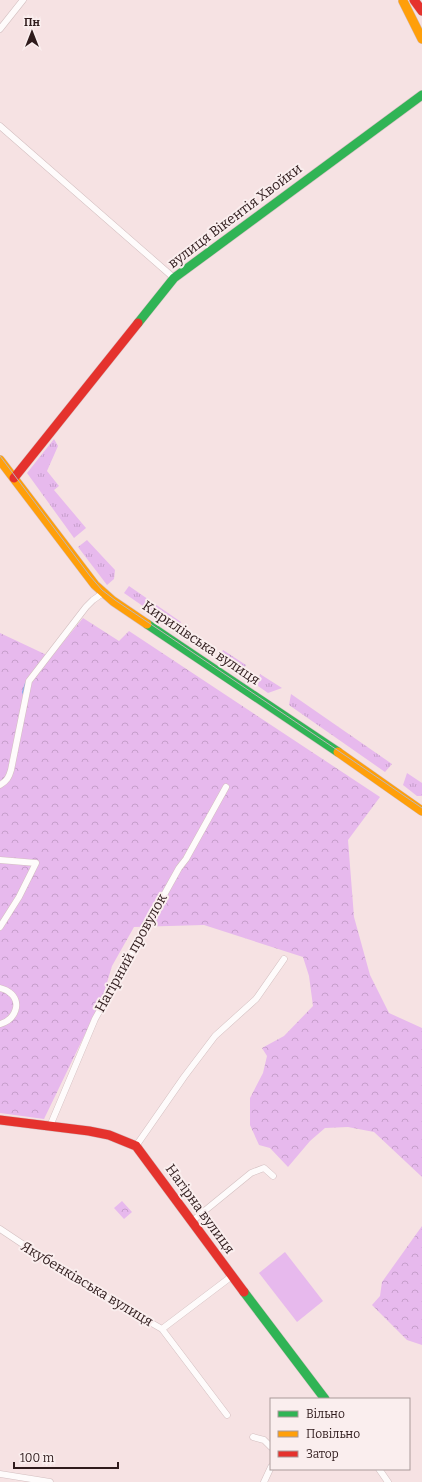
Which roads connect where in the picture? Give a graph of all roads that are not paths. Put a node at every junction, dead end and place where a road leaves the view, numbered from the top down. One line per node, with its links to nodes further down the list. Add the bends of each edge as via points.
1 (22, 0): 7 (street)
2 (415, 0): 4 (street); 5 (street)
3 (403, 1): 6 (street); 8 (street)
4 (422, 4)
5 (422, 11)
6 (422, 25)
7 (0, 29)
8 (422, 39)
9 (422, 95): 11 (street, вулиця Вікентія Хвойки)
10 (0, 126): 11 (street)
11 (174, 278): 13 (street, вулиця Вікентія Хвойки)
12 (0, 460): 13 (street, Кирилівська вулиця)
13 (14, 478): 14 (street, Кирилівська вулиця)
14 (103, 593): 15 (street, via 86,607 29,680 11,770 9,777); 17 (street, Кирилівська вулиця)
15 (0, 785)
16 (226, 787): 24 (street, Нагірний провулок, via 95,1019)
17 (422, 811)
18 (0, 860): 19 (street, via 36,864)
19 (0, 927)
20 (284, 959): 25 (street, via 256,999 215,1036)
21 (0, 988): 22 (street, via 14,998 16,1011 11,1019)
22 (0, 1024)
23 (0, 1120): 24 (street)
24 (50, 1126): 25 (street, via 109,1135)
25 (136, 1146): 27 (street, Нагірна вулиця)
26 (273, 1176): 27 (street, via 264,1168 251,1174)
27 (191, 1222): 29 (street, Нагірна вулиця)
28 (0, 1229): 30 (street, Якубенківська вулиця, via 78,1281)
29 (232, 1276): 30 (street, Якубенківська вулиця); 31 (street, Нагірна вулиця)
30 (162, 1329): 32 (street)
31 (325, 1398)
32 (227, 1415)
33 (253, 1437): 34 (street, via 264,1440)
34 (270, 1446)
35 (270, 1469): 39 (street)
36 (380, 1470): 40 (street)
37 (0, 1474): 38 (street)
38 (50, 1482)
39 (264, 1482)
40 (388, 1482)

